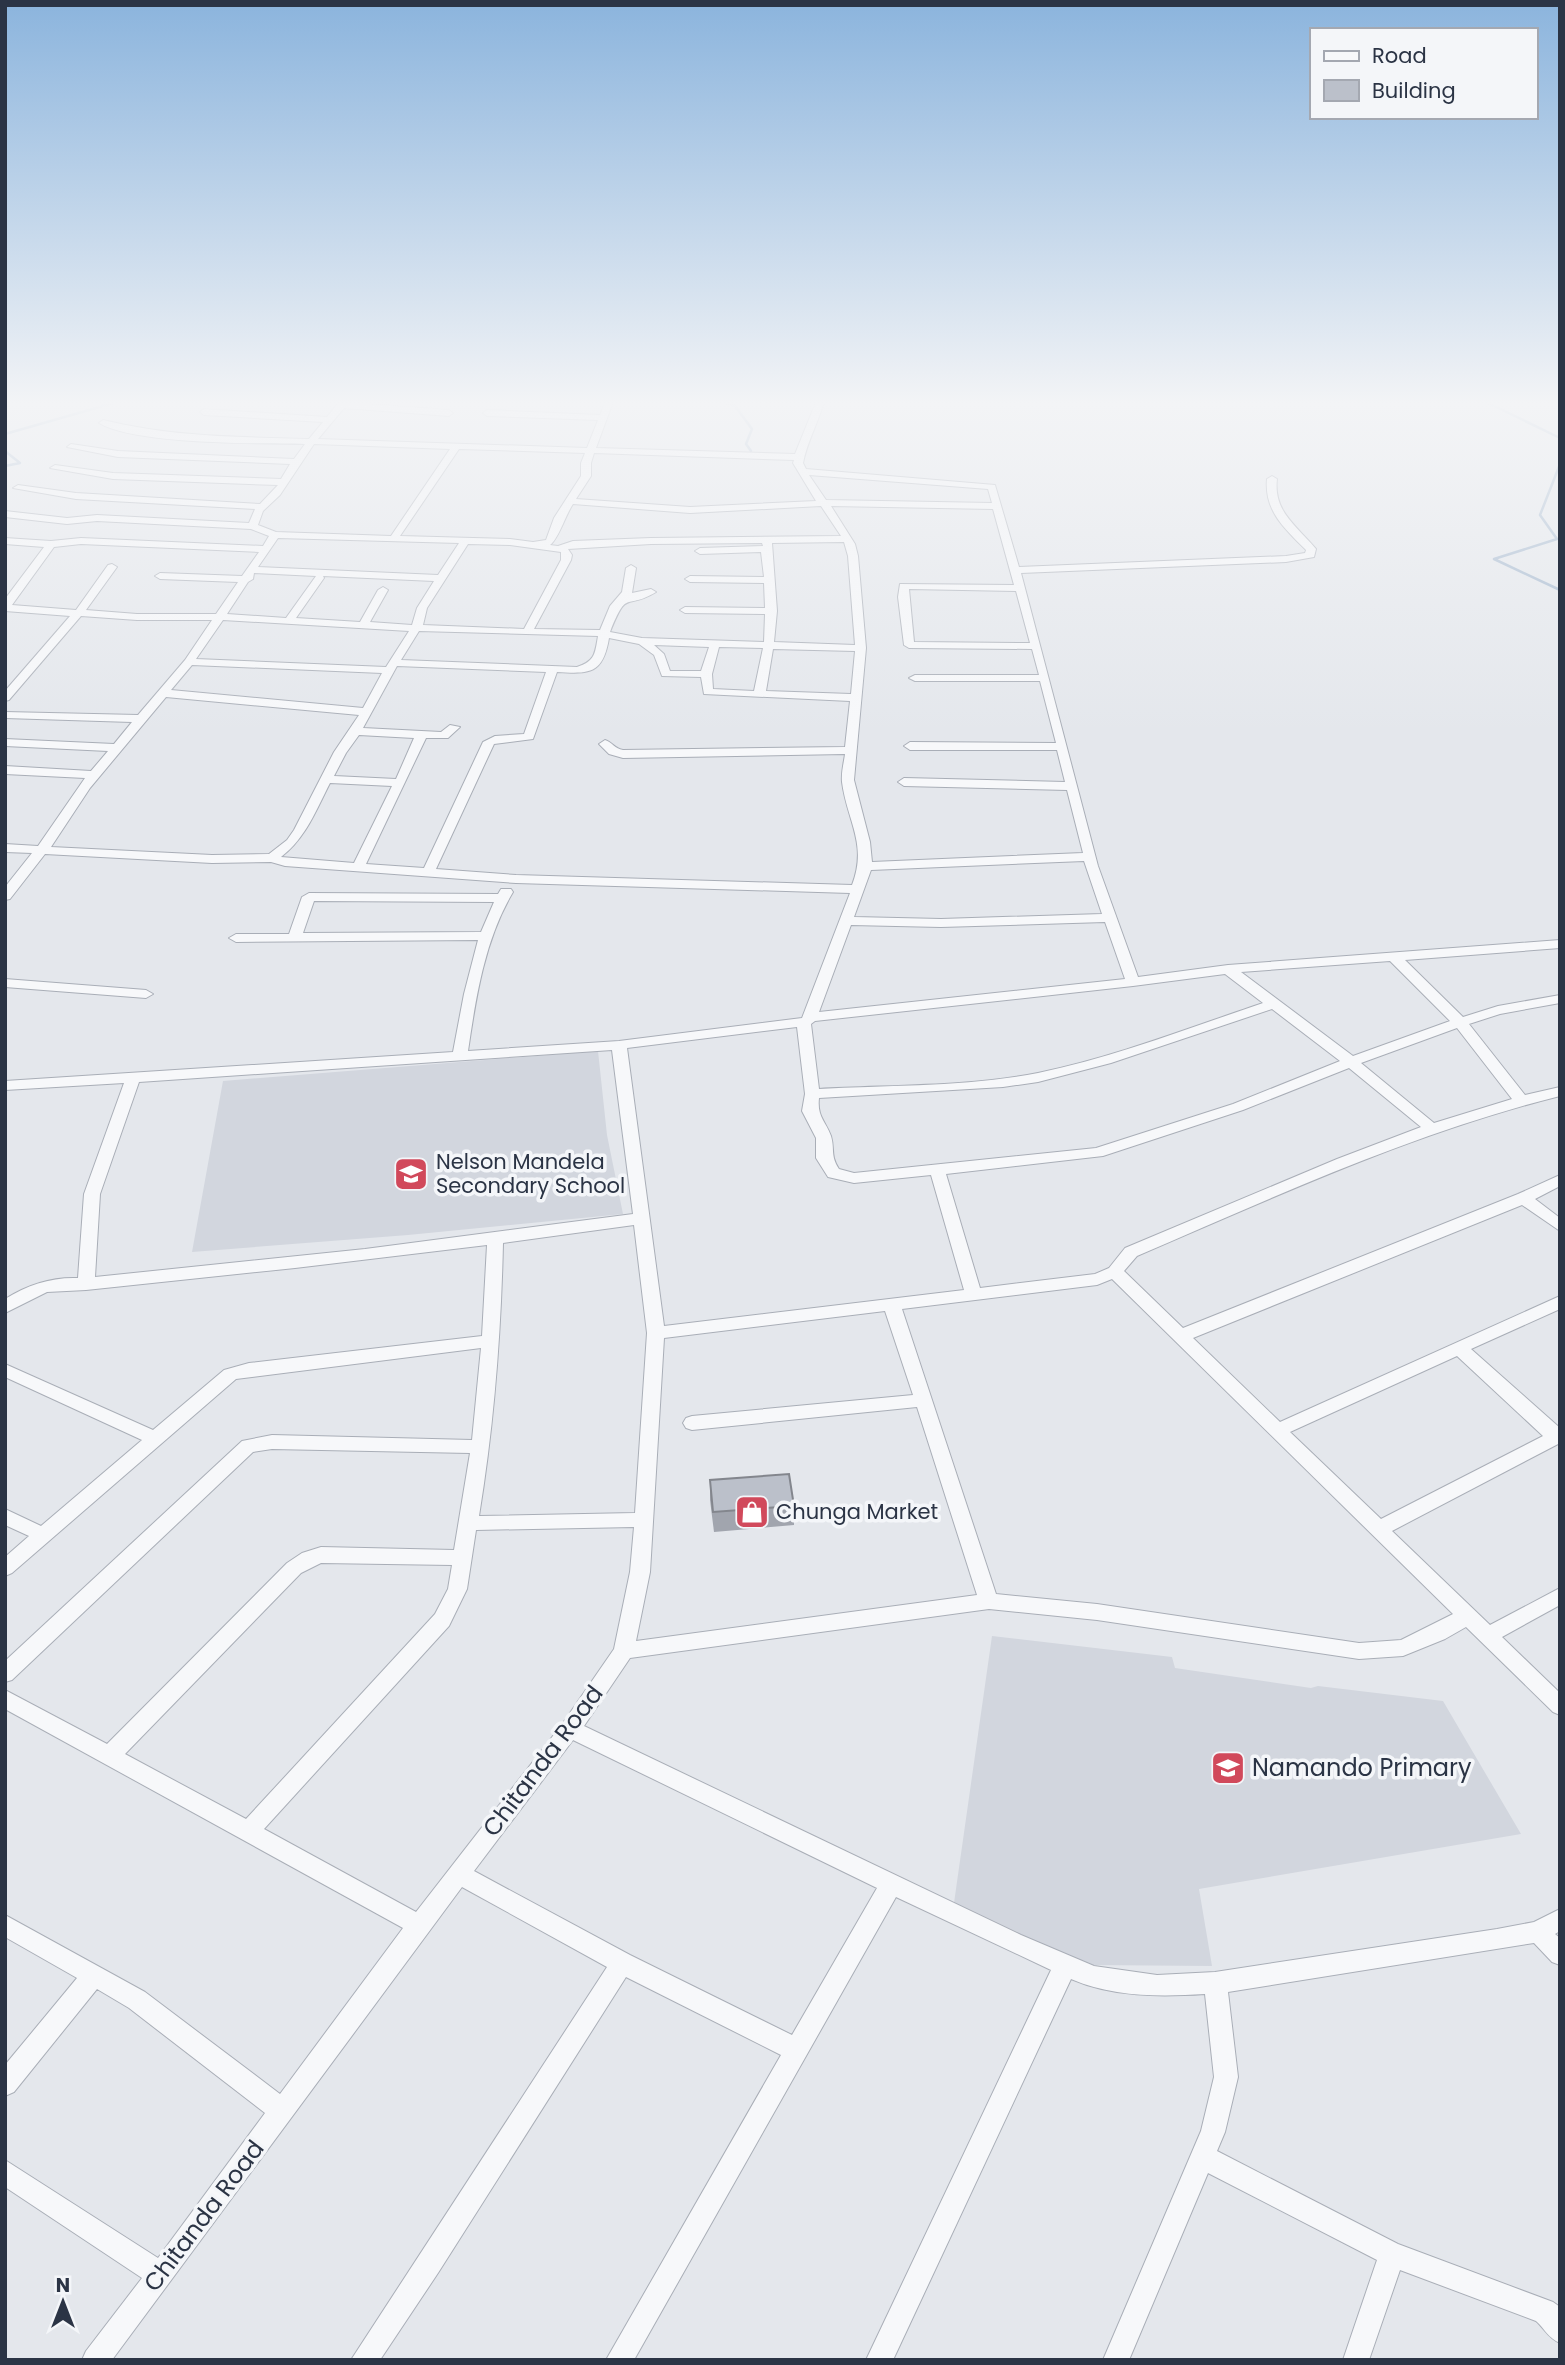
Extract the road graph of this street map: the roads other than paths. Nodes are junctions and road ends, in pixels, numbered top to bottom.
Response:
1 (259, 512) edge
2 (411, 512) edge
3 (563, 512) edge
4 (831, 512) edge
5 (1000, 512) edge
6 (1278, 512) edge
7 (5, 514) edge
8 (253, 526) junction
9 (275, 535) junction
10 (393, 539) junction
11 (846, 539) junction
12 (5, 541) edge
13 (465, 541) junction
14 (766, 543) junction
15 (51, 544) junction
16 (534, 545) junction
17 (266, 549) junction
18 (559, 549) junction
19 (701, 551) dead end
20 (112, 567) dead end
21 (631, 568) dead end
22 (1014, 570) junction
23 (250, 575) junction
24 (160, 576) dead end
25 (320, 578) dead end
26 (440, 578) junction
27 (690, 579) dead end
28 (771, 580) junction
29 (1019, 588) junction
30 (383, 590) dead end
31 (651, 592) dead end
32 (625, 598) junction
33 (5, 607) edge
34 (685, 610) dead end
35 (80, 611) junction
36 (772, 611) junction
37 (221, 617) junction
38 (289, 621) junction
39 (363, 625) junction
40 (417, 627) junction
41 (528, 631) junction
42 (604, 633) junction
43 (642, 641) junction
44 (715, 644) junction
45 (770, 646) junction
46 (1035, 646) junction
47 (862, 648) junction
48 (189, 662) junction
49 (391, 666) junction
50 (552, 670) junction
51 (706, 674) junction
52 (915, 677) dead end
53 (1045, 678) junction
54 (164, 693) junction
55 (759, 695) junction
56 (5, 698) edge
57 (857, 698) junction
58 (368, 712) junction
59 (5, 715) edge
60 (141, 719) junction
61 (454, 727) dead end
62 (356, 731) junction
63 (421, 736) junction
64 (5, 742) edge
65 (605, 744) dead end
66 (910, 746) dead end
67 (1061, 747) junction
68 (118, 748) junction
69 (852, 750) junction
70 (5, 770) edge
71 (94, 775) junction
72 (326, 779) junction
73 (904, 782) dead end
74 (400, 783) junction
75 (1071, 786) junction
76 (5, 848) edge
77 (40, 850) junction
78 (1089, 857) junction
79 (272, 858) junction
80 (866, 866) junction
81 (358, 868) junction
82 (428, 873) junction
83 (516, 879) junction
84 (856, 889) junction
85 (5, 896) edge
86 (502, 898) junction
87 (1109, 918) junction
88 (845, 921) junction
89 (488, 936) junction
90 (295, 937) junction
91 (236, 938) dead end
92 (1560, 944) edge
93 (1393, 956) junction
94 (1228, 969) junction
95 (1133, 982) junction
96 (5, 983) edge
97 (146, 994) dead end
98 (1560, 999) edge
99 (1273, 1004) junction
100 (807, 1019) junction
101 (1460, 1022) junction
102 (619, 1045) junction
103 (460, 1055) junction
104 (1351, 1062) junction
105 (133, 1077) junction
106 (5, 1086) edge
107 (1560, 1091) edge
108 (812, 1094) junction
109 (1520, 1099) junction
110 (1431, 1128) junction
111 (937, 1170) junction
112 (1560, 1180) edge
113 (1524, 1198) junction
114 (643, 1218) junction
115 (1560, 1226) edge
116 (495, 1240) junction
117 (1115, 1272) junction
118 (86, 1284) junction
119 (974, 1295) junction
120 (1560, 1302) edge
121 (892, 1305) junction
122 (5, 1307) edge
123 (656, 1333) junction
124 (1180, 1336) junction
125 (491, 1341) junction
126 (1459, 1348) junction
127 (5, 1370) edge
128 (923, 1401) junction
129 (692, 1423) dead end
130 (1278, 1430) junction
131 (1558, 1436) edge
132 (154, 1438) junction
133 (481, 1447) junction
134 (5, 1516) edge
135 (643, 1520) junction
136 (468, 1523) junction
137 (1379, 1529) junction
138 (43, 1535) junction
139 (462, 1558) junction
140 (5, 1568) edge
141 (1560, 1596) edge
142 (989, 1601) junction
143 (1469, 1615) junction
144 (1489, 1635) junction
145 (624, 1651) junction
146 (5, 1674) edge
147 (5, 1699) edge
148 (1560, 1706) edge
149 (570, 1729) junction
150 (110, 1755) junction
151 (249, 1831) junction
152 (458, 1874) junction
153 (891, 1884) junction
154 (1560, 1919) edge
155 (5, 1925) edge
156 (419, 1925) junction
157 (1538, 1932) junction
158 (1560, 1954) edge
159 (622, 1963) junction
160 (1065, 1966) junction
161 (94, 1975) junction
162 (1215, 1983) junction
163 (796, 2050) junction
164 (5, 2084) edge
165 (282, 2111) junction
166 (1202, 2157) junction
167 (5, 2172) edge
168 (1392, 2254) junction
169 (161, 2275) junction
170 (1560, 2330) edge
171 (95, 2360) edge
172 (363, 2360) edge
173 (619, 2360) edge
174 (879, 2360) edge
175 (1116, 2360) edge
176 (1356, 2360) edge

1 - 8 street
2 - 10 street
3 - 16 street
4 - 11 street
5 - 22 street
6 - 22 street
7 - 8 street
8 - 9 street
9 - 10 street
9 - 17 street
10 - 13 street
11 - 14 street
11 - 47 street
12 - 15 street
13 - 16 street
13 - 26 street
14 - 18 street
14 - 19 street
14 - 28 street
15 - 17 street
15 - 33 street
16 - 18 street
17 - 23 street
18 - 41 street
20 - 35 street
21 - 32 street
22 - 29 street
23 - 24 street
23 - 26 street
23 - 37 street
25 - 38 street
26 - 40 street
27 - 28 street
28 - 36 street
29 - 46 street
29 - 46 street
30 - 39 street
31 - 32 street
32 - 42 street
33 - 35 street
34 - 36 street
35 - 37 street
35 - 56 street
36 - 45 street
37 - 38 street
37 - 48 street
38 - 39 street
39 - 40 street
40 - 41 street
40 - 49 street
41 - 42 street
42 - 43 street
42 - 50 street
43 - 44 street
43 - 51 street
44 - 45 street
44 - 51 street
45 - 47 street
45 - 55 street
46 - 53 street
47 - 57 street
48 - 49 street
48 - 54 street
49 - 50 street
49 - 58 street
50 - 82 street
51 - 55 street
52 - 53 street
53 - 67 street
54 - 58 street
54 - 60 street
55 - 57 street
57 - 69 street
58 - 62 street
59 - 60 street
60 - 68 street
61 - 63 street
62 - 63 street
62 - 72 street
63 - 74 street
64 - 68 street
65 - 69 street
66 - 67 street
67 - 75 street
68 - 71 street
69 - 80 street
70 - 71 street
71 - 77 street
72 - 74 street
72 - 79 street
73 - 75 street
74 - 81 street
75 - 78 street
76 - 77 street
77 - 79 street
77 - 85 street
78 - 80 street
78 - 87 street
79 - 81 street
80 - 84 street
81 - 82 street
82 - 83 street
83 - 84 street
83 - 86 street
84 - 88 street
86 - 89 street
86 - 90 street
87 - 88 street
87 - 95 street
88 - 100 street
89 - 90 street
89 - 103 street
90 - 91 street
92 - 93 street
93 - 94 street
93 - 101 street
94 - 95 street
94 - 99 street
95 - 100 street
96 - 97 street
98 - 101 street
99 - 104 street
99 - 108 street
100 - 102 street
100 - 108 street
101 - 104 street
101 - 109 street
102 - 103 street
102 - 114 street, Chitanda Road
103 - 105 street
104 - 110 street
104 - 111 street
105 - 106 street
105 - 118 street
107 - 109 street
108 - 111 street
109 - 110 street
110 - 117 street
111 - 119 street
112 - 113 street
113 - 115 street
113 - 124 street
114 - 116 street
114 - 123 street, Chitanda Road
116 - 118 street
116 - 125 street
117 - 119 street
117 - 124 street
118 - 122 street
119 - 121 street
120 - 126 street
121 - 123 street
121 - 128 street
123 - 135 street, Chitanda Road
124 - 130 street
125 - 132 street
125 - 133 street
126 - 130 street
126 - 131 street
127 - 132 street
128 - 129 street
128 - 142 street
130 - 137 street
131 - 137 street
132 - 138 street
133 - 136 street
133 - 146 street
134 - 138 street
135 - 136 street
135 - 145 street, Chitanda Road
136 - 139 street
137 - 143 street
138 - 140 street
139 - 150 street
139 - 151 street
141 - 144 street
142 - 143 street
142 - 145 street
143 - 144 street
144 - 148 street
145 - 149 street, Chitanda Road
147 - 150 street
149 - 152 street, Chitanda Road
149 - 153 street
150 - 151 street
151 - 156 street
152 - 156 street, Chitanda Road
152 - 159 street
153 - 160 street
153 - 163 street
154 - 157 street
155 - 161 street
156 - 165 street, Chitanda Road
157 - 158 street
157 - 162 street
159 - 163 street
159 - 172 street
160 - 162 street
160 - 174 street
161 - 164 street
161 - 165 street
162 - 166 street
163 - 173 street
165 - 169 street, Chitanda Road
166 - 168 street
166 - 175 street
167 - 169 street
168 - 170 street
168 - 176 street
169 - 171 street, Chitanda Road

